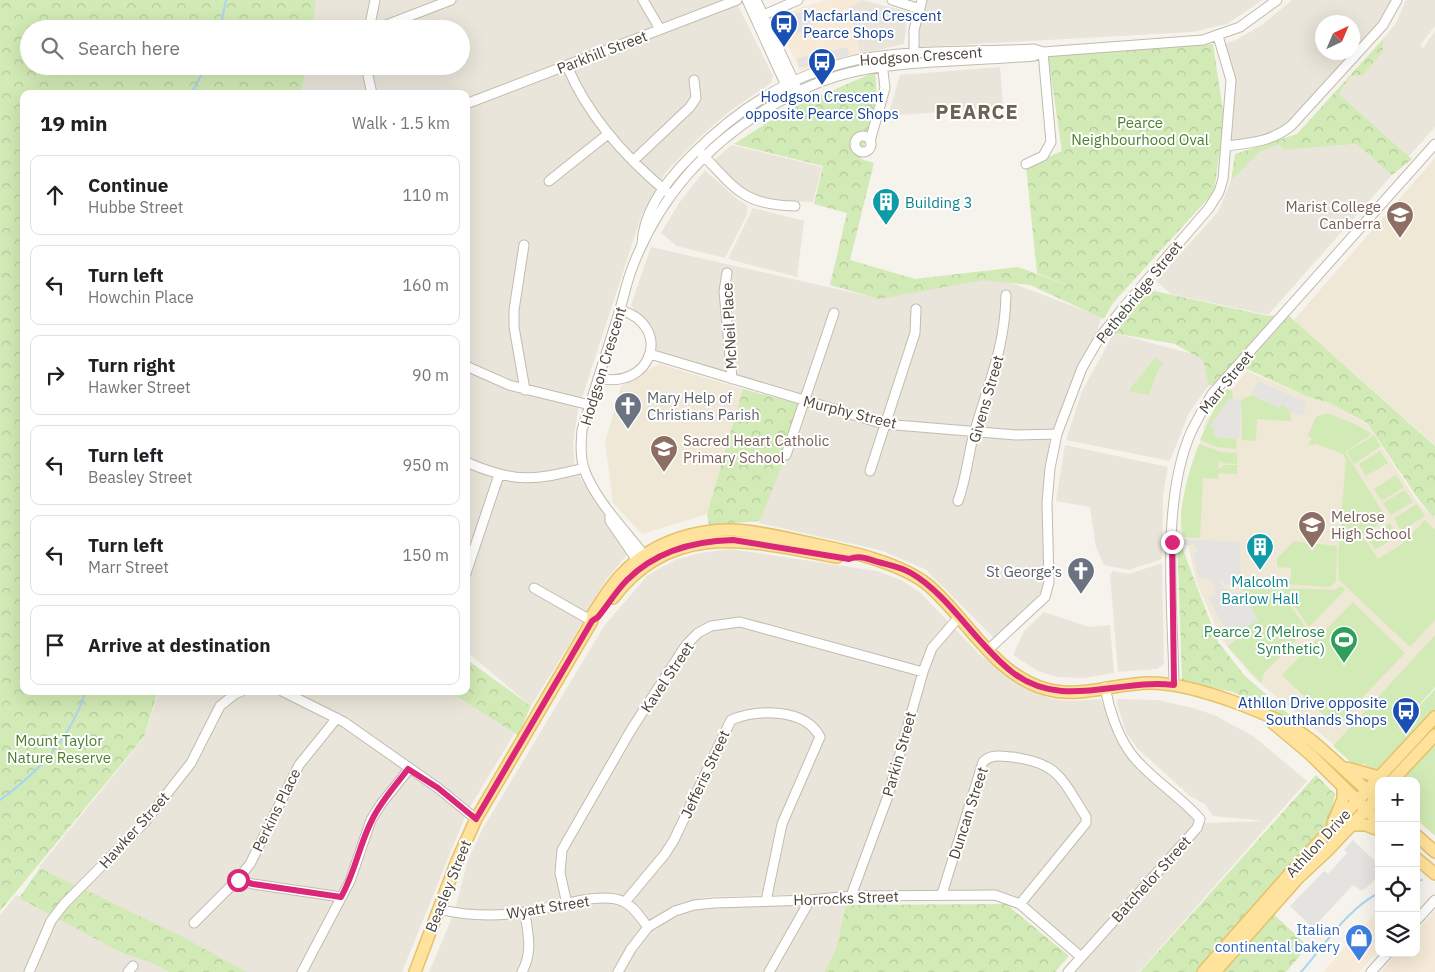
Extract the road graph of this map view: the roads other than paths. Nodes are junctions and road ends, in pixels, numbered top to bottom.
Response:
1 (375, 0) edge
2 (451, 0) edge
3 (643, 0) edge
4 (737, 0) edge
5 (747, 0) edge
6 (756, 0) edge
7 (798, 0) edge
8 (892, 0) edge
9 (1277, 0) edge
10 (1398, 0) edge
11 (921, 4) edge
12 (759, 17) junction
13 (371, 20) edge
14 (399, 20) edge
15 (660, 29) junction
16 (1218, 36) junction
17 (1043, 52) junction
18 (914, 54) junction
19 (881, 58) junction
20 (914, 65) junction
21 (567, 66) junction
22 (882, 68) junction
23 (368, 75) edge
24 (694, 80) dead end
25 (790, 83) junction
26 (371, 90) edge
27 (794, 93) junction
28 (470, 102) edge
29 (608, 134) junction
30 (870, 141) dead end
31 (1435, 144) edge
32 (1226, 146) junction
33 (698, 149) junction
34 (704, 156) junction
35 (633, 162) junction
36 (1026, 164) dead end
37 (549, 181) dead end
38 (663, 188) junction
39 (670, 195) junction
40 (795, 206) dead end
41 (524, 245) dead end
42 (642, 245) junction
43 (727, 273) dead end
44 (1006, 295) dead end
45 (916, 309) dead end
46 (620, 310) junction
47 (834, 313) dead end
48 (650, 354) junction
49 (470, 368) edge
50 (598, 378) junction
51 (732, 379) junction
52 (525, 390) junction
53 (803, 401) junction
54 (590, 405) junction
55 (884, 424) junction
56 (975, 430) junction
57 (1057, 434) junction
58 (786, 455) dead end
59 (470, 464) edge
60 (584, 468) junction
61 (870, 471) dead end
62 (499, 475) junction
63 (958, 501) dead end
64 (470, 560) edge
65 (643, 561) junction
66 (534, 588) dead end
67 (958, 618) junction
68 (592, 621) junction
69 (988, 650) junction
70 (922, 672) junction
71 (1174, 685) junction
72 (1106, 687) junction
73 (234, 695) edge
74 (290, 695) edge
75 (1264, 716) junction
76 (1435, 717) edge
77 (337, 718) junction
78 (1435, 735) edge
79 (1335, 762) junction
80 (408, 769) junction
81 (1400, 776) edge
82 (1379, 777) joint
83 (1375, 781) edge
84 (1344, 787) junction
85 (1367, 790) junction
86 (1375, 796) edge
87 (1357, 801) junction
88 (1375, 801) edge
89 (1366, 809) junction
90 (1375, 818) edge
91 (476, 819) junction
92 (1351, 825) junction
93 (1331, 829) junction
94 (1375, 829) edge
95 (1420, 839) edge
96 (1435, 852) edge
97 (1420, 861) edge
98 (1435, 874) edge
99 (238, 880) junction
100 (942, 894) junction
101 (851, 896) junction
102 (341, 897) junction
103 (810, 900) junction
104 (1435, 900) edge
105 (766, 901) junction
106 (625, 902) junction
107 (568, 904) junction
108 (1020, 904) junction
109 (438, 909) junction
110 (525, 913) junction
111 (1420, 917) edge
112 (194, 923) dead end
113 (648, 927) junction
114 (1081, 957) junction
115 (1384, 957) edge
116 (29, 972) edge
117 (302, 972) edge
118 (415, 972) edge
119 (522, 972) edge
120 (618, 972) edge
121 (769, 972) edge
122 (1068, 972) edge
123 (1203, 972) edge
124 (1215, 972) edge
125 (1371, 972) edge

1 - 13 street
2 - 14 street
3 - 15 street
4 - 15 street, Parkhill Street
5 - 12 street
6 - 12 street
7 - 12 street
8 - 11 street
9 - 16 street, Hodgson Crescent
10 - 32 street
11 - 18 street
12 - 25 street
15 - 21 street, Parkhill Street
16 - 17 street, Hodgson Crescent
16 - 32 street, Pethebridge Street
17 - 18 street, Hodgson Crescent
17 - 20 street, Hodgson Crescent
17 - 36 street
18 - 19 street, Hodgson Crescent
18 - 20 street
19 - 22 street
19 - 25 street, Hodgson Crescent
20 - 22 street, Hodgson Crescent
21 - 28 street, Parkhill Street
21 - 29 street
22 - 27 street, Hodgson Crescent
22 - 30 street
23 - 26 street
24 - 35 street
25 - 27 street
25 - 33 street, Hodgson Crescent
27 - 34 street, Hodgson Crescent
29 - 35 street
29 - 37 street
31 - 71 street, Marr Street
32 - 57 street, Pethebridge Street
33 - 34 street
33 - 38 street, Hodgson Crescent
34 - 39 street, Hodgson Crescent
34 - 40 street
35 - 38 street
38 - 39 street
38 - 42 street, Hodgson Crescent
39 - 42 street, Hodgson Crescent
41 - 52 street
42 - 46 street, Hodgson Crescent
43 - 51 street, McNeil Place
44 - 56 street, Givens Street
45 - 55 street
46 - 48 street
46 - 50 street, Hodgson Crescent
47 - 53 street
48 - 50 street
48 - 51 street, Murphy Street
49 - 52 street
50 - 54 street, Hodgson Crescent
51 - 53 street, Murphy Street
52 - 54 street
53 - 55 street, Murphy Street
53 - 58 street
54 - 60 street, Hodgson Crescent
55 - 56 street, Murphy Street
55 - 61 street
56 - 57 street, Murphy Street
56 - 63 street, Givens Street
57 - 69 street, Pethebridge Street
59 - 62 street
60 - 62 street
60 - 65 street, Hodgson Crescent
62 - 64 street
65 - 67 main road, Beasley Street
65 - 68 main road, Beasley Street
66 - 68 street
67 - 69 main road, Beasley Street
67 - 70 street, Parkin Street
68 - 91 main road, Beasley Street
69 - 72 main road, Beasley Street
70 - 101 street, Parkin Street
70 - 107 street, Kavel Street
71 - 72 main road, Beasley Street
71 - 75 main road, Beasley Street
72 - 114 street, Batchelor Street
73 - 116 street, Hawker Street
74 - 77 street
75 - 79 main road, Beasley Street
75 - 84 main road, Beasley Street
76 - 82 main road, Athllon Drive
77 - 80 street
77 - 99 street, Perkins Place
78 - 81 main road
79 - 82 main road
79 - 85 main road, Beasley Street
80 - 91 street
80 - 102 street
83 - 85 main road, Athllon Drive
84 - 87 main road, Beasley Street
84 - 93 main road
85 - 86 main road, Beasley Street
85 - 87 main road, Athllon Drive
87 - 89 main road, Beasley Street
87 - 93 main road, Athllon Drive
88 - 89 main road, Athllon Drive
89 - 90 main road, Beasley Street
89 - 92 main road, Athllon Drive
91 - 109 main road, Beasley Street
92 - 94 main road
92 - 124 main road, Athllon Drive
93 - 123 main road, Athllon Drive
95 - 96 main road
97 - 98 main road
99 - 102 street
99 - 112 street, Perkins Place
100 - 101 street, Horrocks Street
100 - 108 street, Horrocks Street
100 - 108 street, Duncan Street
101 - 103 street, Horrocks Street
102 - 117 street
103 - 105 street, Horrocks Street
103 - 121 street
104 - 111 street
105 - 106 street, Jefferis Street
105 - 113 street, Horrocks Street
106 - 107 street, Wyatt Street
106 - 113 street
107 - 110 street, Wyatt Street
108 - 114 street, Horrocks Street
109 - 110 street, Wyatt Street
109 - 118 main road, Beasley Street
110 - 119 street
113 - 120 street, Horrocks Street
114 - 122 street, Batchelor Street
115 - 125 street

